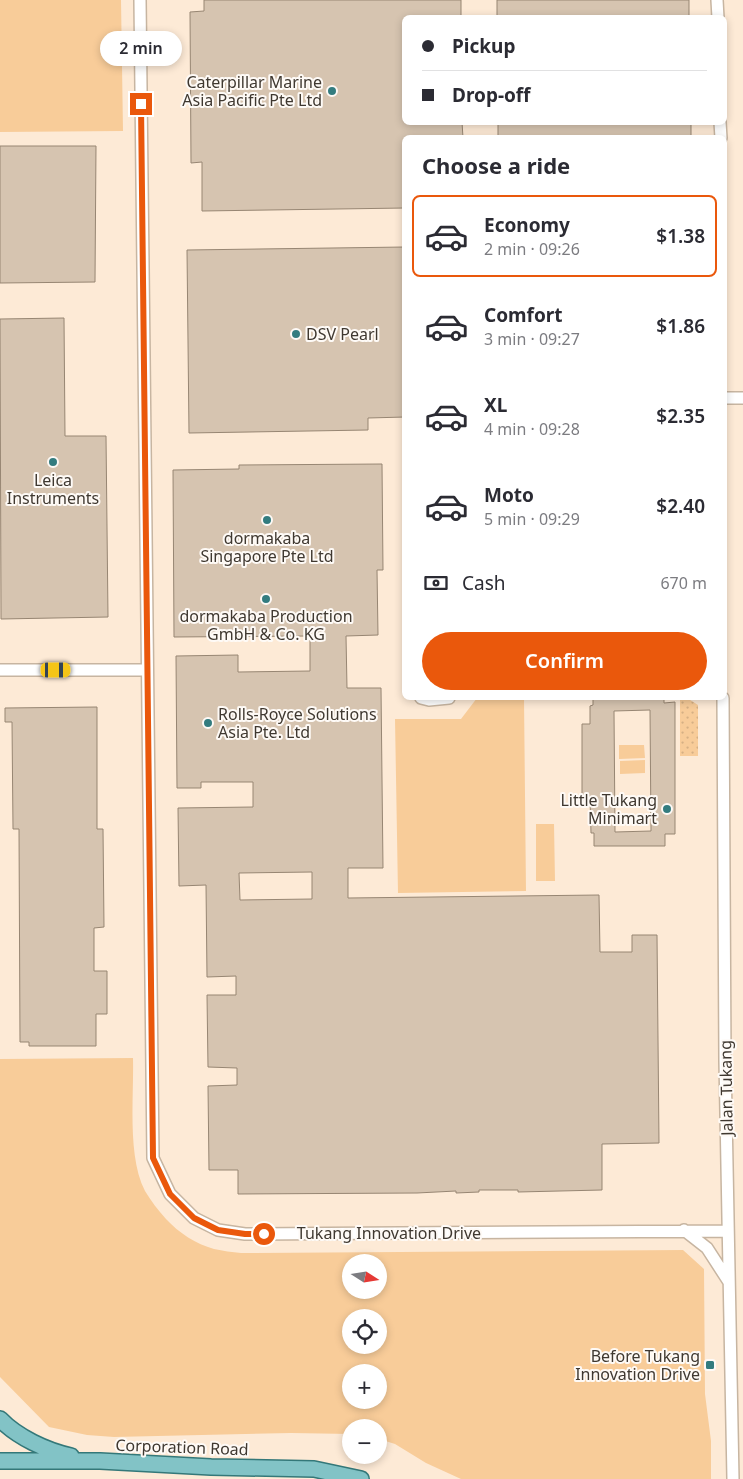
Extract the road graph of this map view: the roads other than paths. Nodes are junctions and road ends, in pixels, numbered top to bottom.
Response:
1 (140, 0) edge
2 (717, 0) edge
3 (718, 15) edge
4 (727, 398) edge
5 (743, 398) edge
6 (0, 670) edge
7 (147, 670) junction
8 (723, 700) edge
9 (684, 1230) junction
10 (728, 1231) junction
11 (729, 1282) junction
12 (738, 1398) edge
13 (0, 1419) edge
14 (0, 1461) edge
15 (100, 1461) junction
16 (361, 1479) edge
17 (733, 1479) edge

1 - 7 street, Tukang Innovation Drive
2 - 3 street
4 - 5 street
6 - 7 street
7 - 9 street, Tukang Innovation Drive
8 - 10 street, Jalan Tukang
9 - 10 street, Tukang Innovation Drive
9 - 11 street
10 - 11 street, Jalan Tukang
11 - 12 street, Jalan Tukang
12 - 17 street, Jalan Tukang
13 - 15 main road
14 - 15 main road, Corporation Road
15 - 16 main road, Corporation Road

